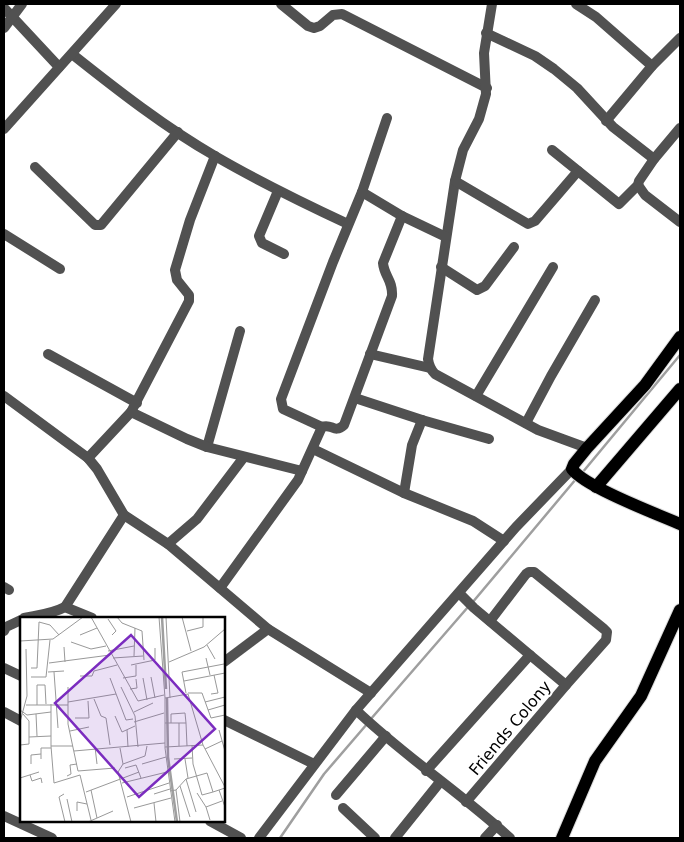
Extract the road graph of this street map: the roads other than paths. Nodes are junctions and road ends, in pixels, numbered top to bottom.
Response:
1 (22, 4) edge
2 (116, 4) edge
3 (281, 4) edge
4 (492, 4) edge
5 (576, 4) edge
6 (4, 8) edge
7 (12, 16) junction
8 (4, 28) edge
9 (486, 33) junction
10 (680, 38) edge
11 (72, 54) junction
12 (652, 66) junction
13 (59, 67) junction
14 (487, 88) junction
15 (387, 118) dead end
16 (606, 121) junction
17 (680, 128) edge
18 (4, 129) edge
19 (178, 132) junction
20 (552, 150) dead end
21 (215, 156) junction
22 (654, 159) junction
23 (35, 167) dead end
24 (578, 171) junction
25 (455, 181) junction
26 (638, 185) junction
27 (278, 191) junction
28 (362, 192) junction
29 (402, 216) junction
30 (680, 222) edge
31 (348, 224) junction
32 (4, 234) edge
33 (446, 237) junction
34 (514, 246) dead end
35 (284, 254) dead end
36 (441, 267) junction
37 (553, 267) dead end
38 (60, 269) dead end
39 (596, 300) dead end
40 (240, 331) dead end
41 (680, 337) edge
42 (48, 354) dead end
43 (370, 354) junction
44 (430, 368) junction
45 (680, 389) edge
46 (4, 396) edge
47 (476, 396) junction
48 (355, 398) junction
49 (134, 408) junction
50 (422, 420) junction
51 (526, 423) junction
52 (322, 427) junction
53 (489, 438) dead end
54 (207, 446) junction
55 (587, 448) junction
56 (312, 449) junction
57 (244, 456) junction
58 (88, 458) junction
59 (302, 471) junction
60 (574, 471) junction
61 (593, 485) junction
62 (404, 493) junction
63 (124, 515) junction
64 (680, 524) edge
65 (504, 541) junction
66 (168, 544) junction
67 (220, 588) junction
68 (467, 600) junction
69 (65, 607) junction
70 (680, 610) edge
71 (36, 617) edge
72 (90, 617) edge
73 (20, 620) edge
74 (490, 621) junction
75 (268, 629) junction
76 (4, 631) edge
77 (530, 655) junction
78 (225, 661) edge
79 (4, 668) edge
80 (20, 676) edge
81 (566, 685) junction
82 (371, 692) junction
83 (356, 710) junction
84 (4, 712) edge
85 (20, 720) edge
86 (225, 720) edge
87 (386, 736) junction
88 (314, 764) junction
89 (426, 771) junction
90 (440, 782) junction
91 (336, 795) dead end
92 (466, 802) junction
93 (343, 808) dead end
94 (4, 816) edge
95 (212, 822) edge
96 (496, 826) junction
97 (52, 838) edge
98 (241, 838) edge
99 (259, 838) edge
100 (375, 838) edge
101 (395, 838) edge
102 (486, 838) edge
103 (510, 838) edge
104 (562, 838) edge

1 - 7 street
2 - 11 street
3 - 14 street
4 - 9 street
5 - 12 street
6 - 7 street
7 - 8 street
7 - 13 street
9 - 14 street
9 - 16 street
10 - 12 street
11 - 13 street
11 - 19 street
12 - 16 street
13 - 18 street
14 - 25 street
15 - 28 street
16 - 22 street
17 - 22 street
19 - 21 street
19 - 23 street
20 - 24 street
21 - 27 street
21 - 49 street
22 - 26 street
24 - 25 street
24 - 26 street
25 - 33 street
26 - 30 street
27 - 31 street
27 - 35 street
28 - 29 street
28 - 31 street
29 - 33 street
29 - 43 street
31 - 52 street
32 - 38 street
33 - 36 street
34 - 36 street
36 - 44 street
37 - 47 street
39 - 51 street
40 - 54 street
41 - 55 main road
42 - 49 street
43 - 44 street
43 - 48 street
44 - 47 street
45 - 61 main road
46 - 58 street
47 - 51 street
48 - 50 street
48 - 52 street
49 - 54 street
49 - 58 street
50 - 53 street
50 - 62 street
51 - 55 street
52 - 56 street
54 - 57 street
55 - 60 main road
56 - 59 street
56 - 62 street
57 - 59 street
57 - 66 street
58 - 63 street
59 - 67 street
60 - 61 main road
60 - 65 street
61 - 64 main road
62 - 65 street
63 - 66 street
63 - 69 street
65 - 68 street
66 - 67 street
67 - 75 street
68 - 74 street, Friends Colony
68 - 82 street
69 - 71 street
69 - 72 street
70 - 104 main road
73 - 76 street
74 - 77 street, Friends Colony
74 - 81 street
75 - 78 street
75 - 82 street
77 - 81 street, Friends Colony
77 - 89 street, Friends Colony
79 - 80 street
81 - 92 street, Friends Colony
82 - 83 street
83 - 87 street
83 - 88 street
84 - 85 street
86 - 88 street
87 - 89 street
87 - 91 street
88 - 99 street
89 - 90 street
90 - 92 street
90 - 101 street
92 - 96 street
93 - 100 street
94 - 97 street
95 - 98 street
96 - 102 street
96 - 103 street

